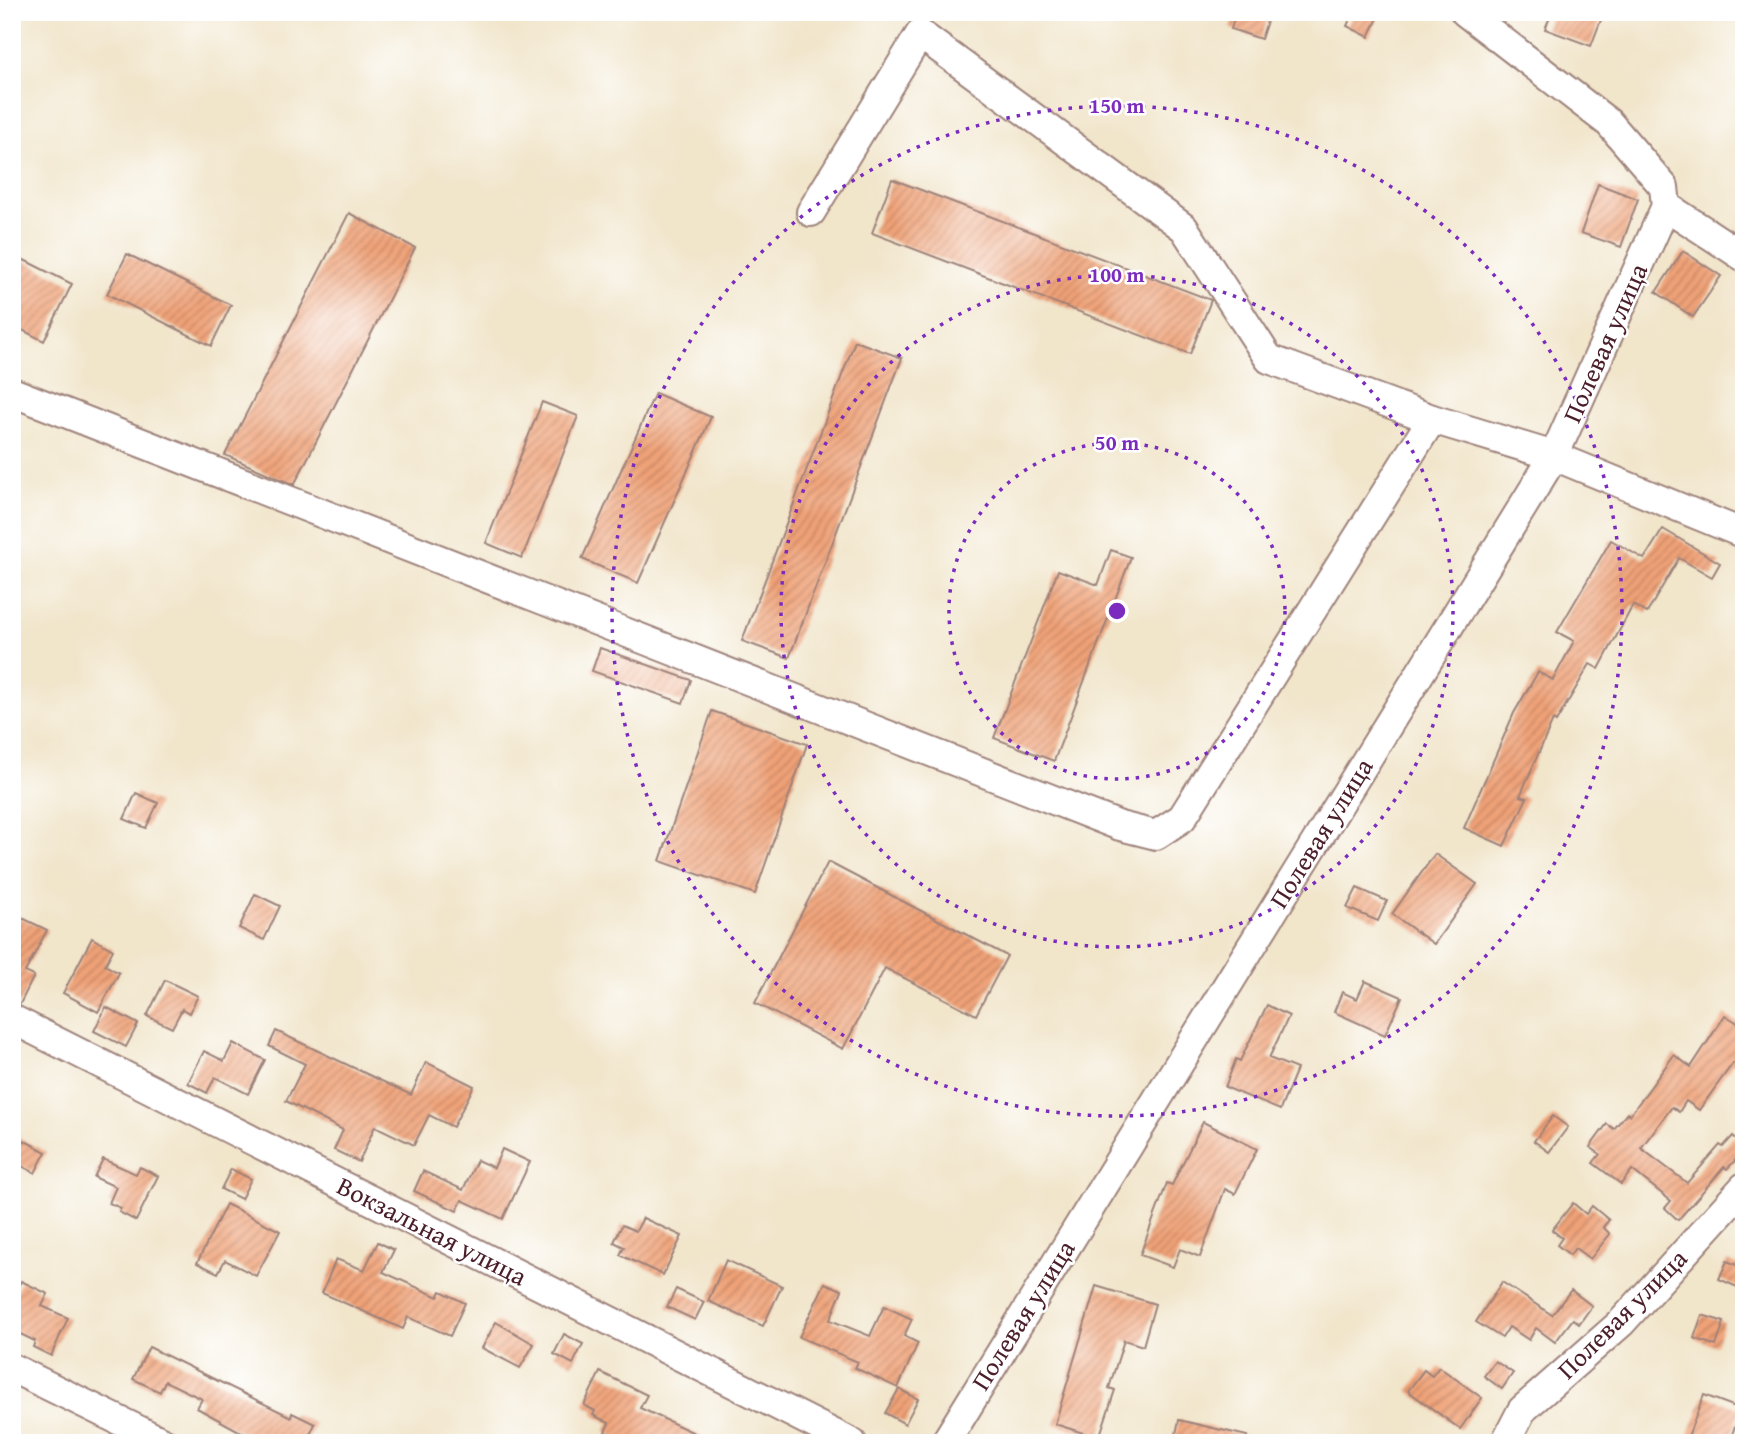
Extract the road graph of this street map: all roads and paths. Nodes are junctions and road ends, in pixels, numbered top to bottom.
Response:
1 (1465, 12) edge
2 (1666, 206) junction
3 (811, 212) dead end
4 (1744, 257) edge
5 (12, 392) edge
6 (1432, 419) junction
7 (1554, 456) junction
8 (1744, 534) edge
9 (12, 1019) edge
10 (1744, 1187) edge
11 (12, 1368) edge
12 (1509, 1442) edge
13 (165, 1443) edge
14 (852, 1443) edge
15 (944, 1443) edge

1 - 2 street
2 - 4 street
2 - 7 street, Полевая улица
3 - 6 street
5 - 6 street
6 - 7 street
7 - 8 street
7 - 15 street, Полевая улица
9 - 14 street, Вокзальная улица
10 - 12 street, Полевая улица
11 - 13 street

